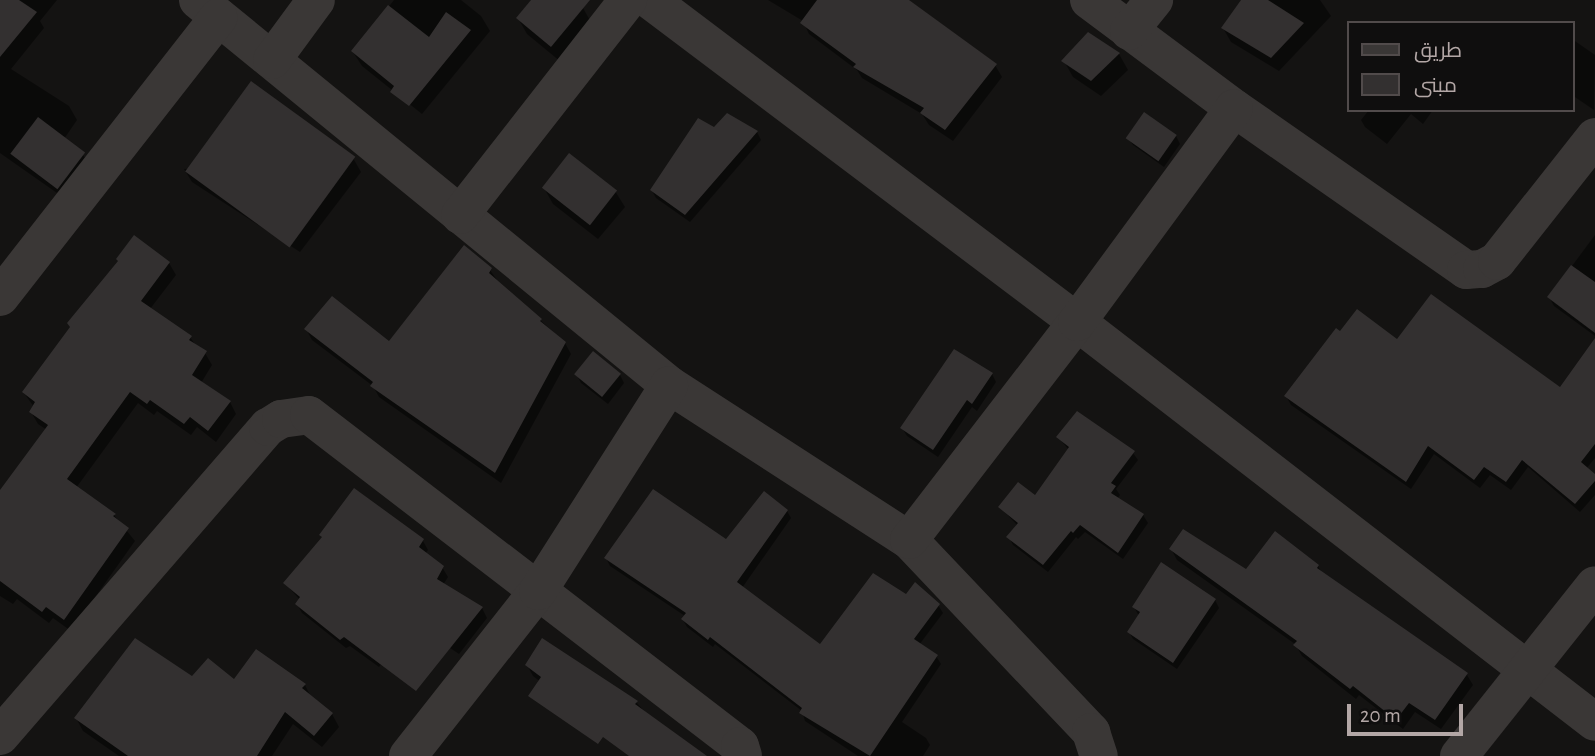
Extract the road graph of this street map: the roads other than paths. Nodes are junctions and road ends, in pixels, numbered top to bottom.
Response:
1 (316, 0) edge
2 (628, 0) edge
3 (650, 0) edge
4 (1089, 0) edge
5 (1154, 0) edge
6 (209, 8) edge
7 (1129, 31) junction
8 (272, 60) junction
9 (1234, 108) junction
10 (1595, 136) edge
11 (460, 215) junction
12 (0, 297) edge
13 (1077, 322) junction
14 (669, 386) junction
15 (909, 540) junction
16 (1595, 585) edge
17 (538, 591) junction
18 (1527, 671) junction
19 (1595, 722) edge
20 (0, 736) edge
21 (408, 756) edge
22 (743, 756) edge
23 (1099, 756) edge
24 (1460, 756) edge

1 - 8 street
2 - 11 street
3 - 13 street
4 - 7 street
5 - 7 street
6 - 8 street
6 - 12 street
7 - 9 street
8 - 11 street
9 - 10 street
9 - 13 street
11 - 14 street
13 - 15 street
13 - 18 street
14 - 15 street
14 - 17 street
15 - 23 street
16 - 18 street
17 - 20 street
17 - 21 street
17 - 22 street
18 - 19 street
18 - 24 street

